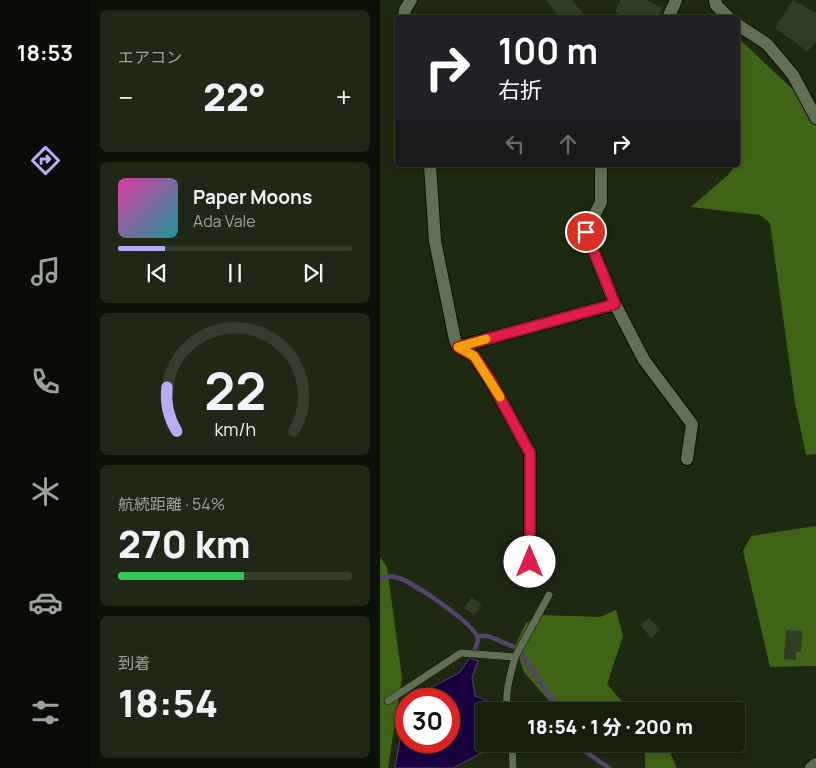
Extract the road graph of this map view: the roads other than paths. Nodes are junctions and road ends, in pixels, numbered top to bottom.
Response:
1 (411, 0) edge
2 (676, 0) edge
3 (715, 0) edge
4 (404, 15) edge
5 (669, 15) edge
6 (726, 15) edge
7 (740, 26) edge
8 (816, 118) edge
9 (430, 167) edge
10 (601, 167) edge
11 (615, 304) junction
12 (458, 347) junction
13 (688, 459) dead end
14 (530, 562) dead end
15 (549, 595) dead end
16 (515, 657) junction
17 (388, 701) dead end
18 (506, 702) edge
19 (513, 752) edge
20 (816, 764) edge
21 (514, 767) dead end
22 (811, 768) edge

1 - 4 street
2 - 5 street
3 - 6 street
7 - 8 street
9 - 12 street
10 - 11 street
11 - 12 street
11 - 13 street
12 - 14 street
15 - 16 lane
16 - 17 lane
16 - 18 lane
19 - 21 lane
20 - 22 street

